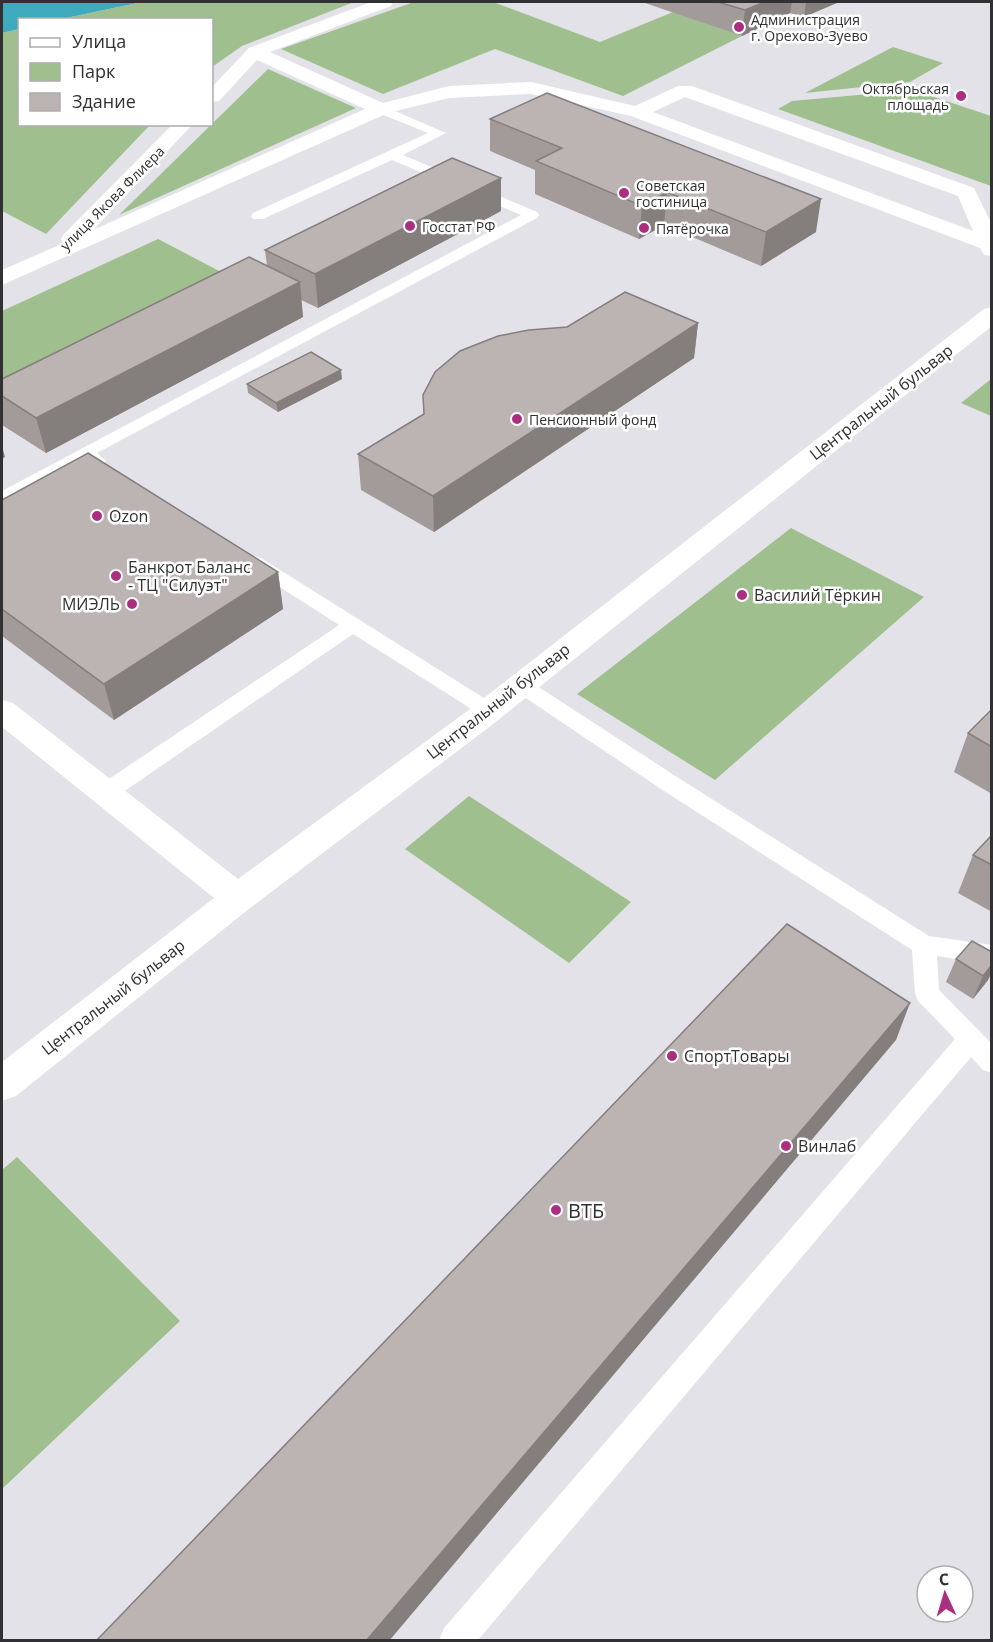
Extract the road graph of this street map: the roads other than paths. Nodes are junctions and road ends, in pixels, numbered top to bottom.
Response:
1 (385, 2) edge
2 (255, 52) junction
3 (213, 96) edge
4 (381, 109) junction
5 (637, 112) junction
6 (182, 126) edge
7 (392, 154) junction
8 (258, 216) dead end
9 (990, 247) edge
10 (58, 253) junction
11 (2, 278) edge
12 (992, 314) edge
13 (85, 453) junction
14 (115, 472) edge
15 (2, 498) edge
16 (234, 549) edge
17 (352, 625) junction
18 (521, 685) junction
19 (488, 710) junction
20 (2, 711) edge
21 (105, 793) junction
22 (238, 898) junction
23 (924, 945) junction
24 (992, 955) edge
25 (981, 1038) edge
26 (992, 1062) edge
27 (2, 1084) edge
28 (456, 1641) edge

1 - 2 street
2 - 3 street
2 - 4 street
4 - 5 street
4 - 7 lane
4 - 10 street
5 - 9 street
5 - 9 street
6 - 10 street, улица Якова Флиера
7 - 8 lane
7 - 13 lane
10 - 11 street, улица Якова Флиера
12 - 18 street, Центральный бульвар
13 - 14 lane
13 - 15 lane
16 - 17 lane
17 - 19 lane
17 - 21 lane
18 - 19 street, Центральный бульвар
18 - 23 lane
19 - 22 street, Центральный бульвар
20 - 21 street
21 - 22 street
22 - 27 street, Центральный бульвар
23 - 24 lane
23 - 25 lane
25 - 26 lane
25 - 28 lane

